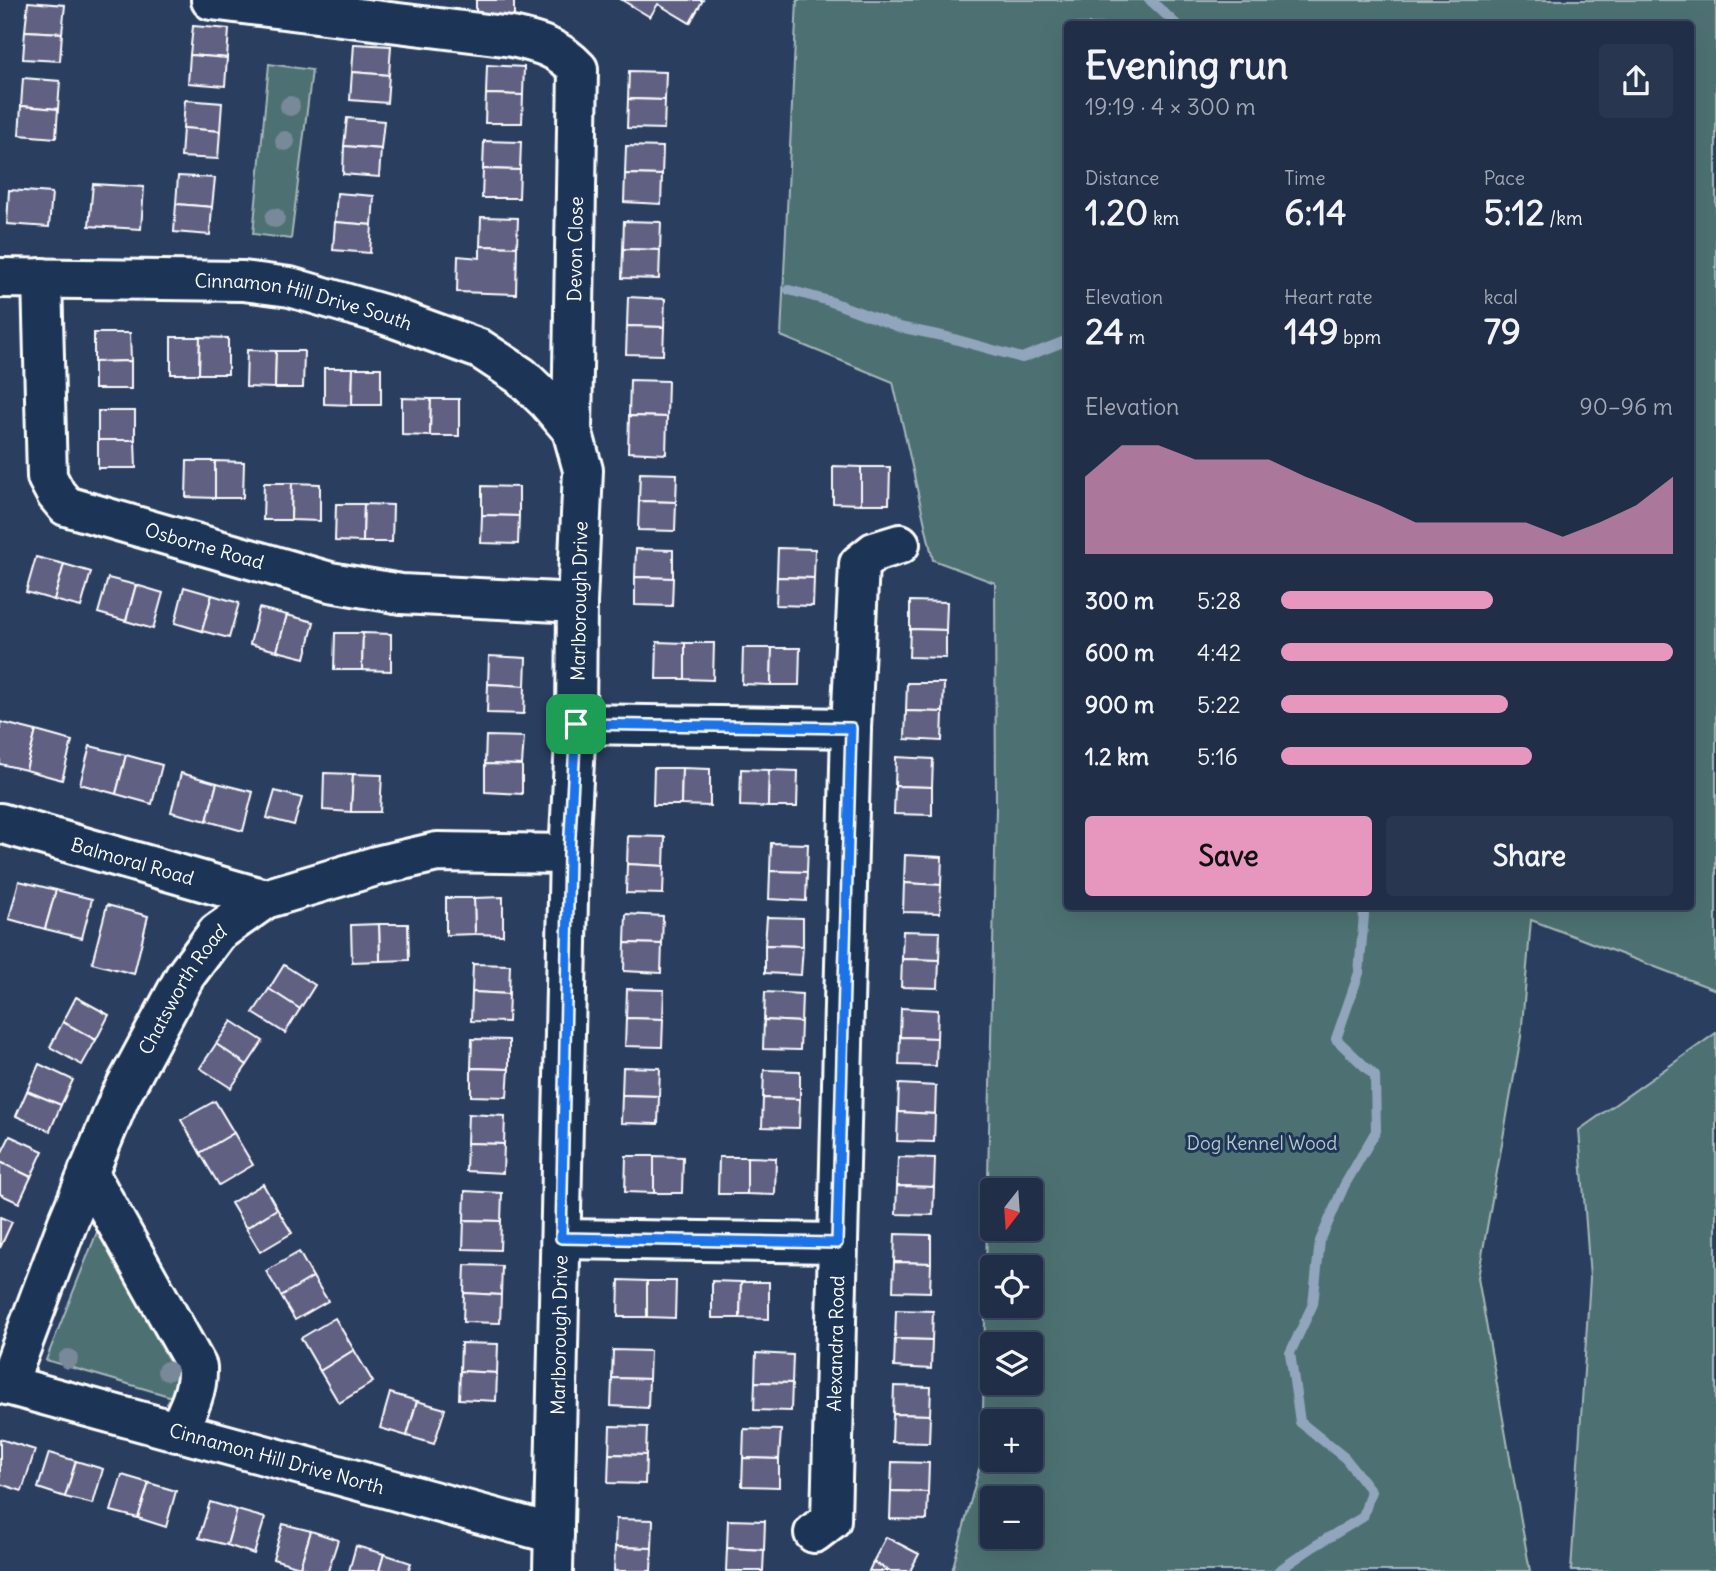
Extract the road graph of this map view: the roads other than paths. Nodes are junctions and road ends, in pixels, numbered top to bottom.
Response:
1 (211, 1) edge
2 (0, 278) edge
3 (42, 278) junction
4 (572, 430) junction
5 (900, 544) dead end
6 (577, 603) junction
7 (576, 724) junction
8 (851, 728) junction
9 (0, 823) edge
10 (569, 854) junction
11 (265, 899) junction
12 (88, 1172) junction
13 (561, 1238) junction
14 (837, 1243) junction
15 (4, 1384) edge
16 (177, 1432) junction
17 (814, 1533) dead end
18 (554, 1534) junction
19 (553, 1571) edge

1 - 4 street, Devon Close
2 - 3 street, Cinnamon Hill Drive South
3 - 4 street, Cinnamon Hill Drive South
3 - 6 street, Osborne Road
4 - 6 street, Marlborough Drive
5 - 8 street, Alexandra Road
6 - 7 street, Marlborough Drive
7 - 8 street
7 - 10 street, Marlborough Drive
8 - 14 street, Alexandra Road
9 - 11 street, Balmoral Road
10 - 11 street, Chatsworth Road
10 - 13 street, Marlborough Drive
11 - 12 street, Chatsworth Road
12 - 15 street, Chatsworth Road
12 - 16 street
13 - 14 street
13 - 18 street, Marlborough Drive
14 - 17 street, Alexandra Road
15 - 16 street, Cinnamon Hill Drive North
16 - 18 street, Cinnamon Hill Drive North
18 - 19 street, Marlborough Drive

